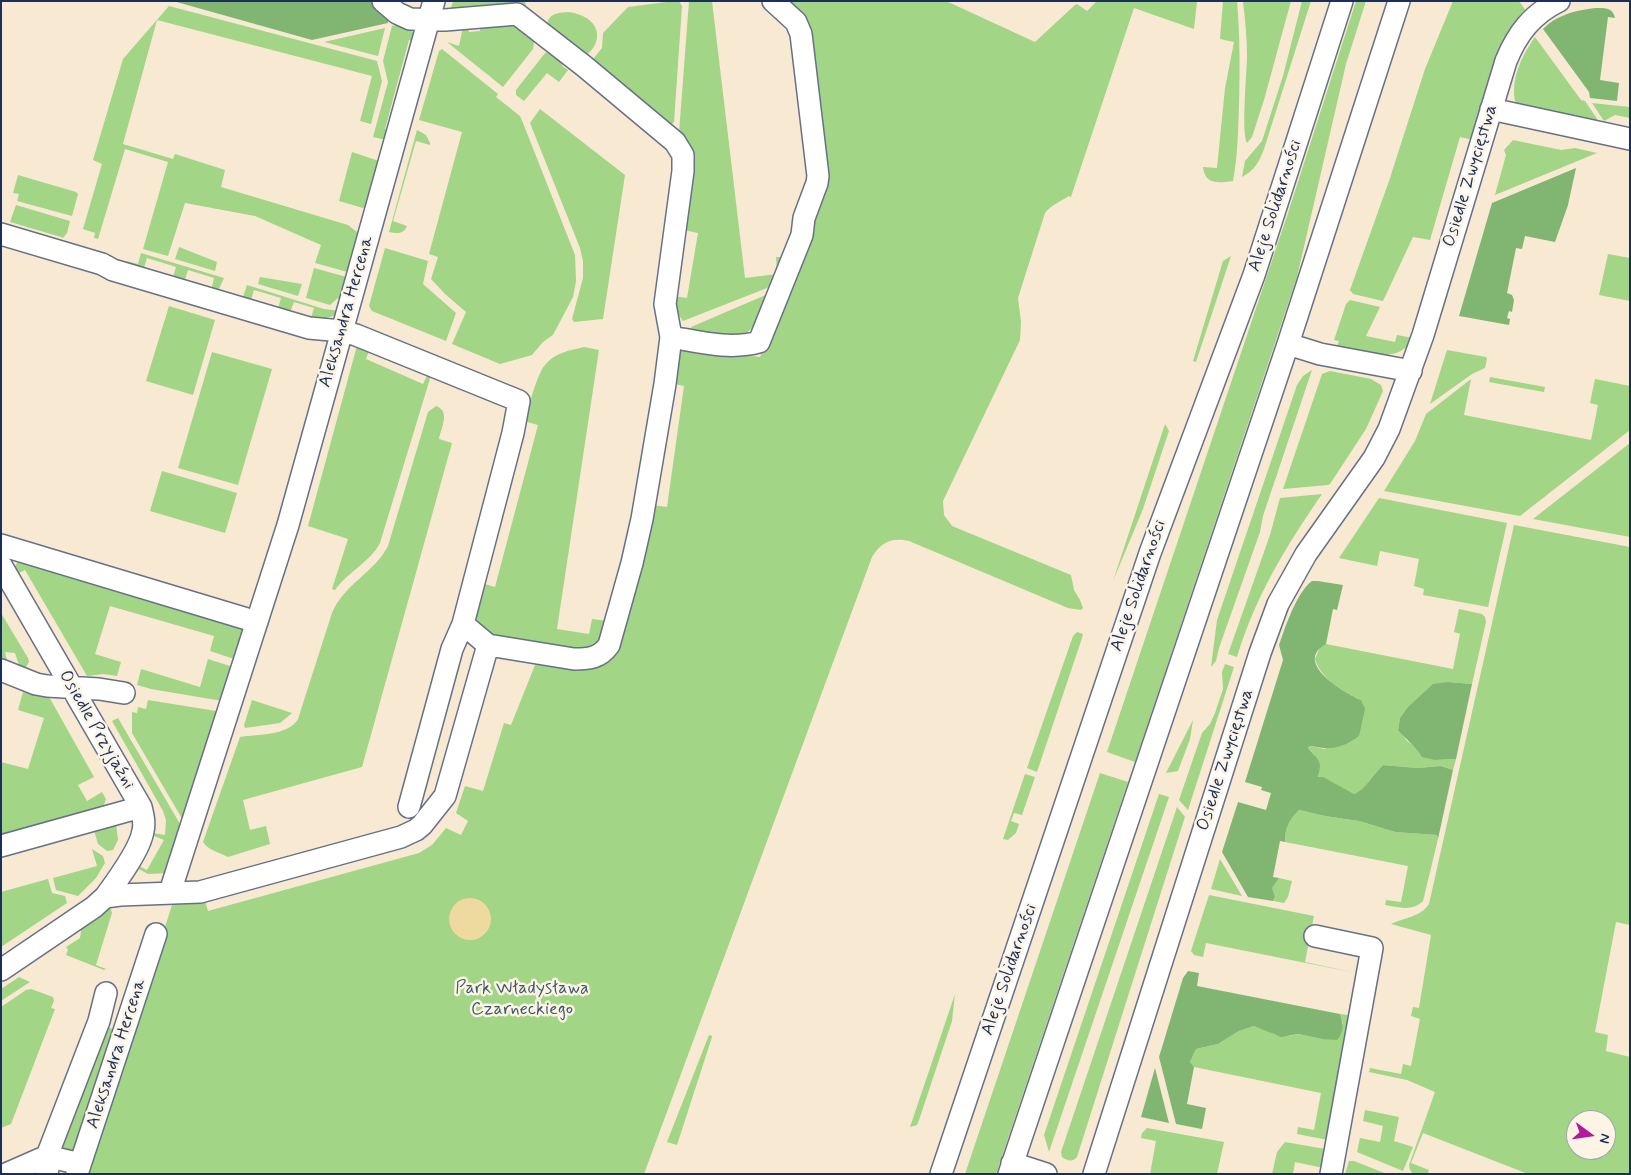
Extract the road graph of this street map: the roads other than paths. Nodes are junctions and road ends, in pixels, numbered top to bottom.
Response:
1 (383, 1) edge
2 (773, 1) edge
3 (1342, 1) edge
4 (1399, 1) edge
5 (1559, 1) edge
6 (431, 10) edge
7 (1491, 109) junction
8 (1630, 139) edge
9 (1, 234) edge
10 (342, 331) junction
11 (671, 337) junction
12 (1288, 344) junction
13 (1411, 371) junction
14 (1, 545) edge
15 (1, 565) edge
16 (257, 622) junction
17 (462, 624) junction
18 (488, 645) junction
19 (1, 670) edge
20 (73, 688) junction
21 (124, 693) dead end
22 (141, 807) junction
23 (409, 807) dead end
24 (1, 846) edge
25 (170, 892) junction
26 (105, 897) junction
27 (156, 934) dead end
28 (1315, 936) dead end
29 (1, 970) edge
30 (106, 993) dead end
31 (46, 1165) edge
32 (1010, 1168) edge
33 (79, 1169) edge
34 (6, 1174) edge
35 (941, 1174) edge
36 (1046, 1174) edge
37 (1094, 1174) edge
38 (1331, 1174) edge

1 - 6 street
2 - 11 street
3 - 35 street, Aleje Solidarności
4 - 12 street
5 - 7 street, Osiedle Zwycięstwa
6 - 10 street, Aleksandra Hercena
6 - 11 street
7 - 8 street
7 - 13 street, Osiedle Zwycięstwa
9 - 10 street
10 - 16 street, Aleksandra Hercena
10 - 17 street
11 - 18 street
12 - 13 street
12 - 32 street
13 - 37 street, Osiedle Zwycięstwa
14 - 16 street
15 - 20 street, Osiedle Przyjaźni
16 - 25 street, Aleksandra Hercena
17 - 18 street
17 - 23 street
18 - 25 street
19 - 20 street
20 - 21 street
20 - 22 street, Osiedle Przyjaźni
22 - 24 street
22 - 26 street, Osiedle Przyjaźni
25 - 26 street
26 - 29 street, Osiedle Przyjaźni
27 - 33 street, Aleksandra Hercena
28 - 38 street
30 - 31 street
31 - 33 street
31 - 34 street
32 - 36 street

